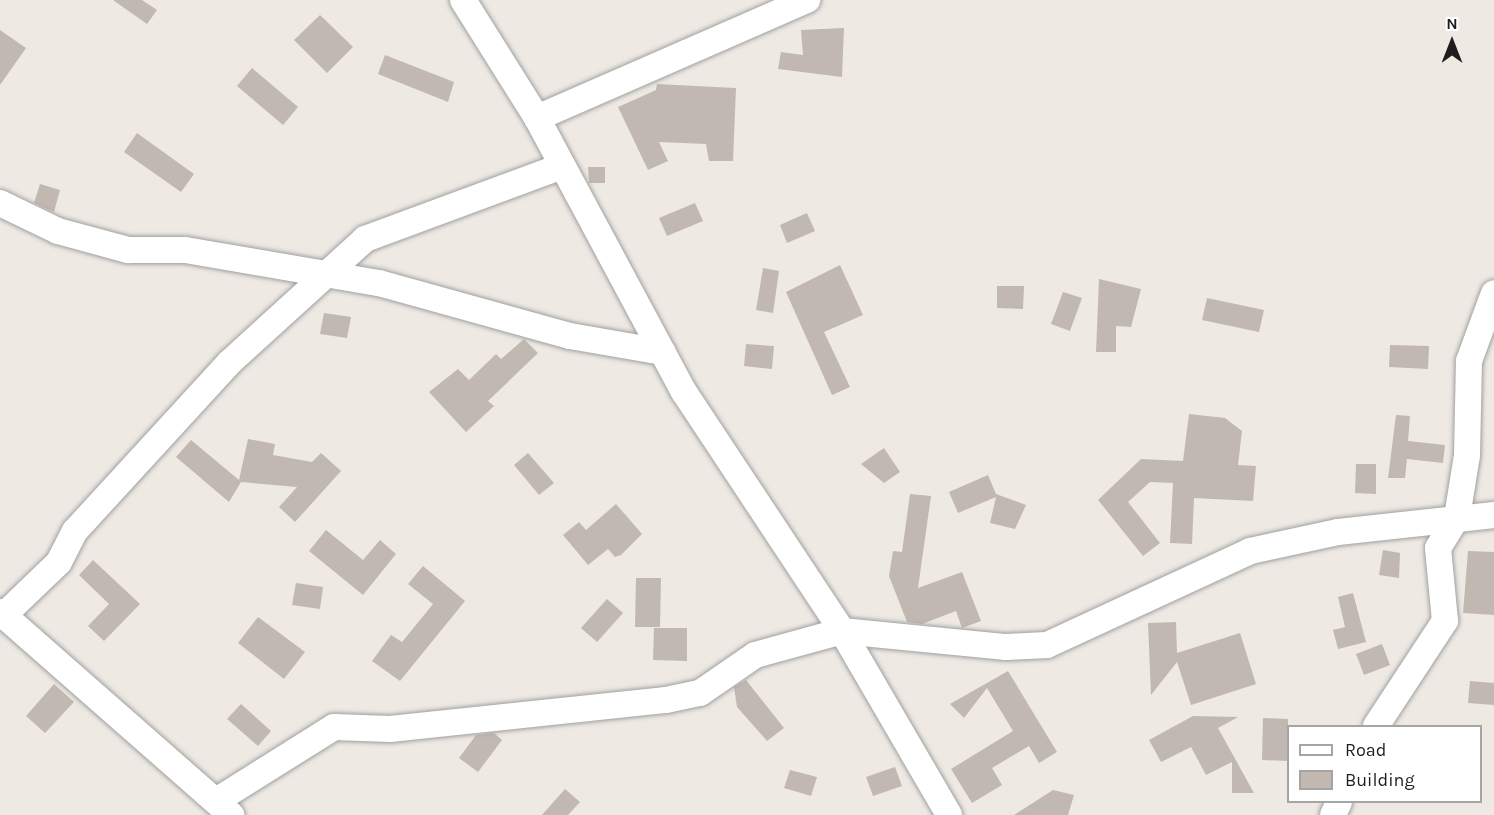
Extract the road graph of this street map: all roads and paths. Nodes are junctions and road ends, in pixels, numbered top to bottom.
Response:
1 (463, 0) edge
2 (807, 0) edge
3 (537, 118) junction
4 (562, 166) junction
5 (0, 204) edge
6 (326, 274) junction
7 (1494, 293) edge
8 (663, 352) junction
9 (1494, 515) edge
10 (1457, 517) junction
11 (2, 613) edge
12 (842, 631) junction
13 (1377, 725) edge
14 (224, 808) edge
15 (949, 815) edge

1 - 3 street
2 - 3 street
3 - 4 street
4 - 6 street
4 - 8 street
5 - 6 street
6 - 8 street
6 - 11 street
7 - 10 street
8 - 12 street
9 - 10 street
10 - 12 street
10 - 13 street
11 - 14 street
12 - 14 street
12 - 15 street

